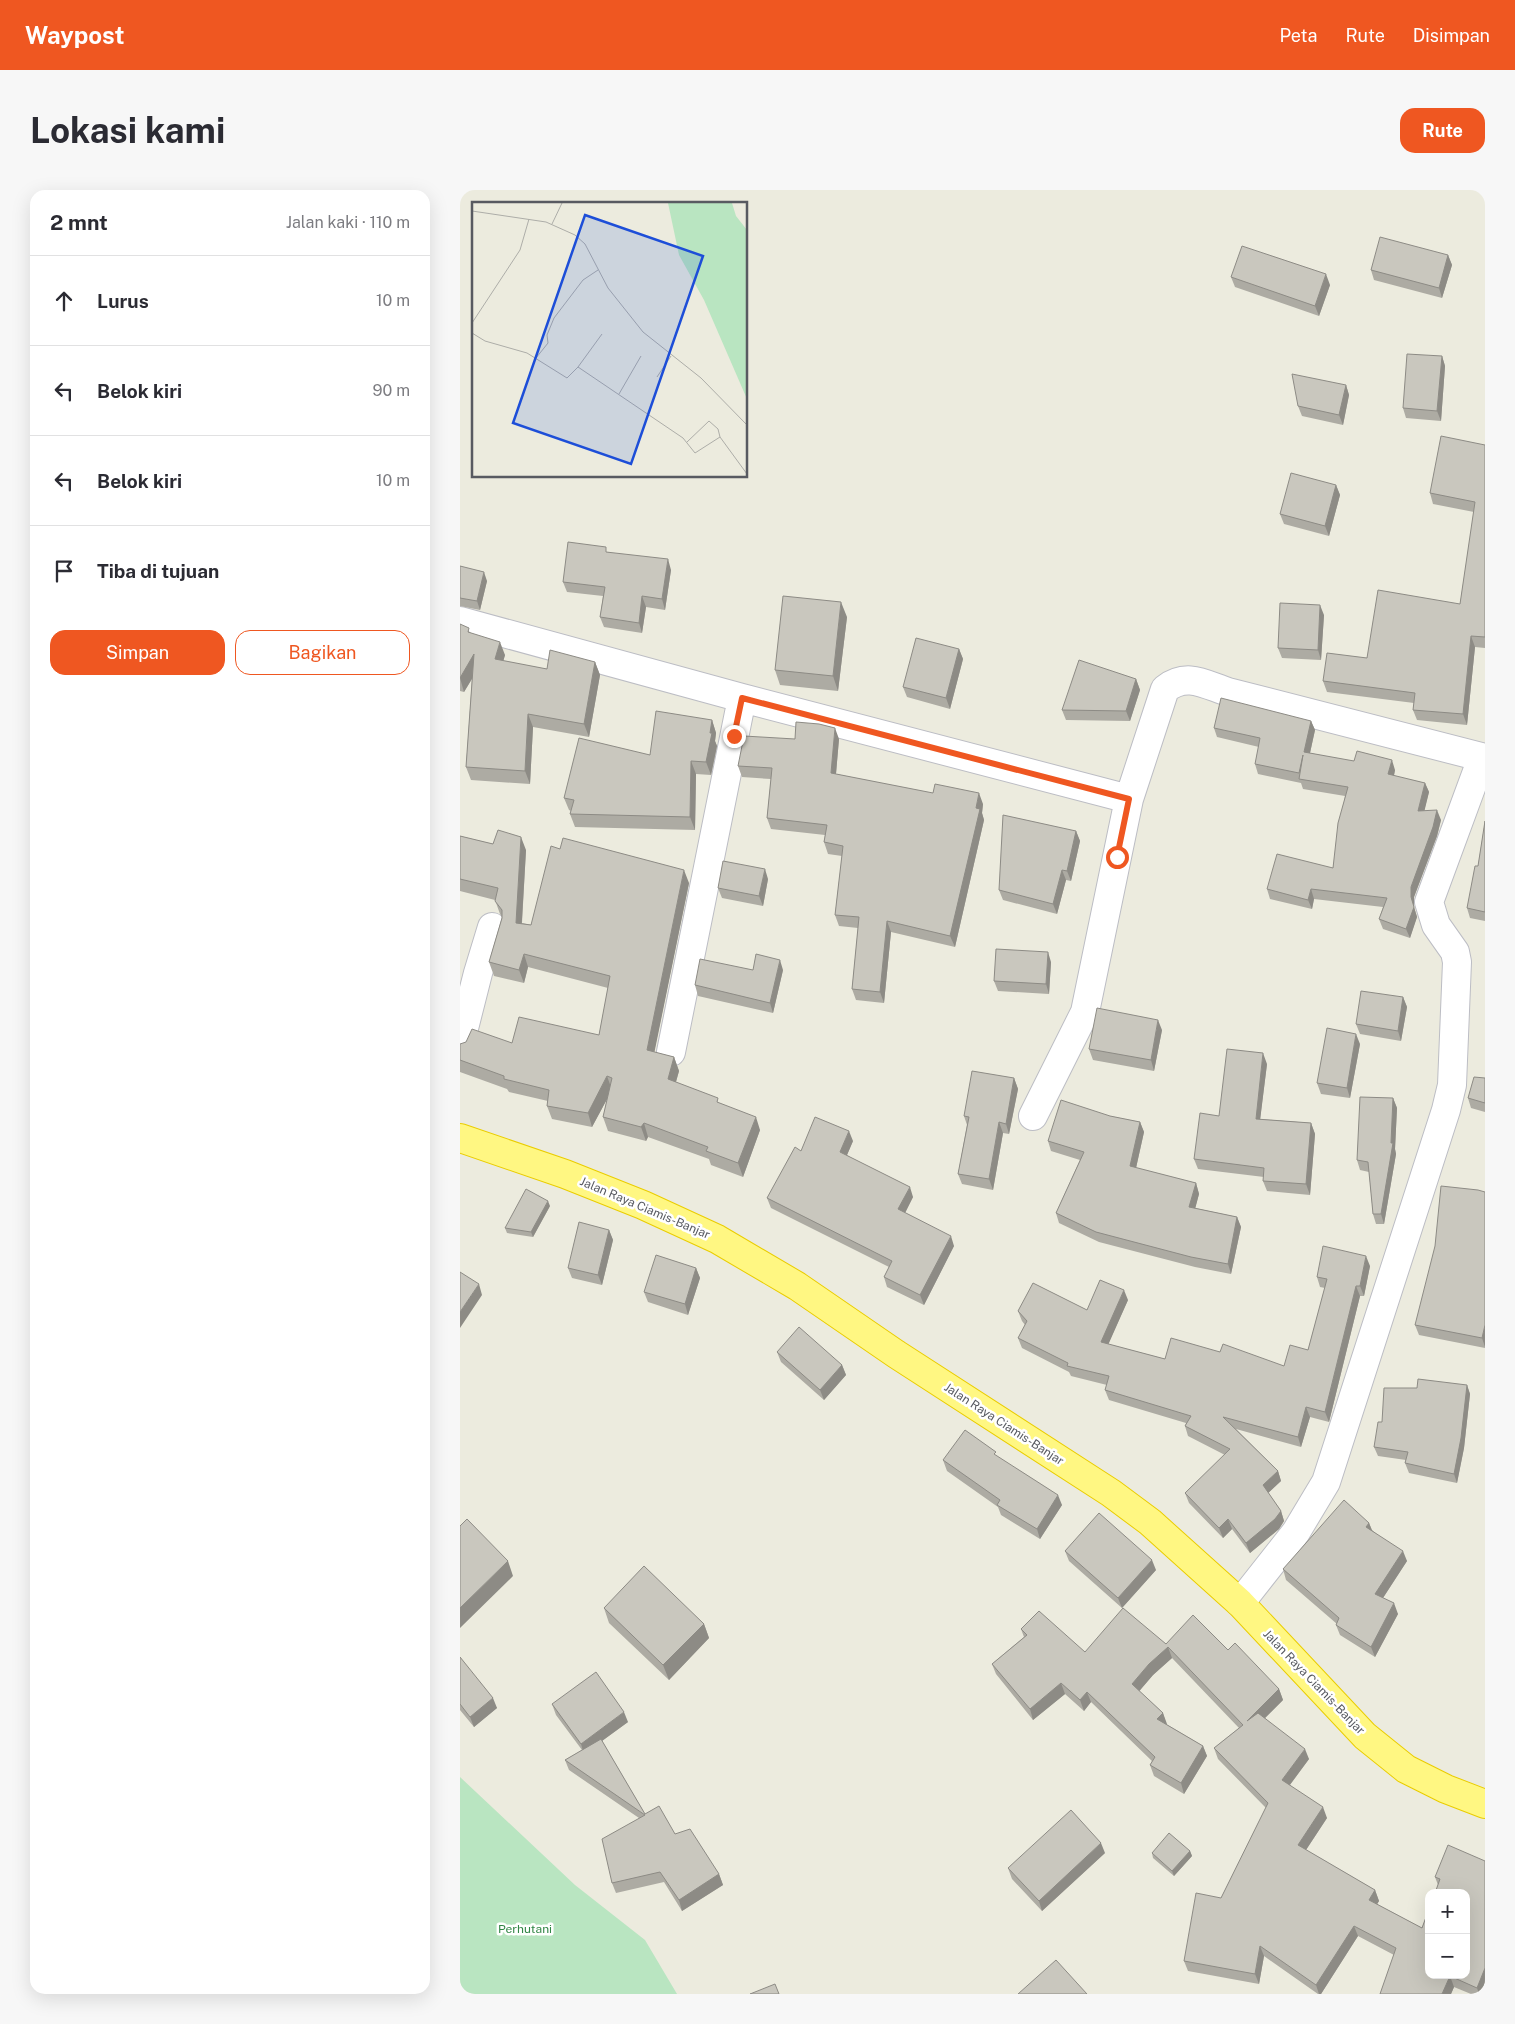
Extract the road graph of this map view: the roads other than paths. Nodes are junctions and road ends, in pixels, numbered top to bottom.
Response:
1 (460, 620) edge
2 (742, 698) junction
3 (1484, 758) edge
4 (1129, 799) junction
5 (492, 927) dead end
6 (460, 1044) edge
7 (671, 1052) dead end
8 (1033, 1116) dead end
9 (460, 1138) edge
10 (1240, 1604) junction
11 (1485, 1804) edge

1 - 2 street
2 - 4 street
2 - 7 street
3 - 4 street
3 - 10 street
4 - 8 street
5 - 6 street
9 - 10 highway, Jalan Raya Ciamis-Banjar
10 - 11 highway, Jalan Raya Ciamis-Banjar

